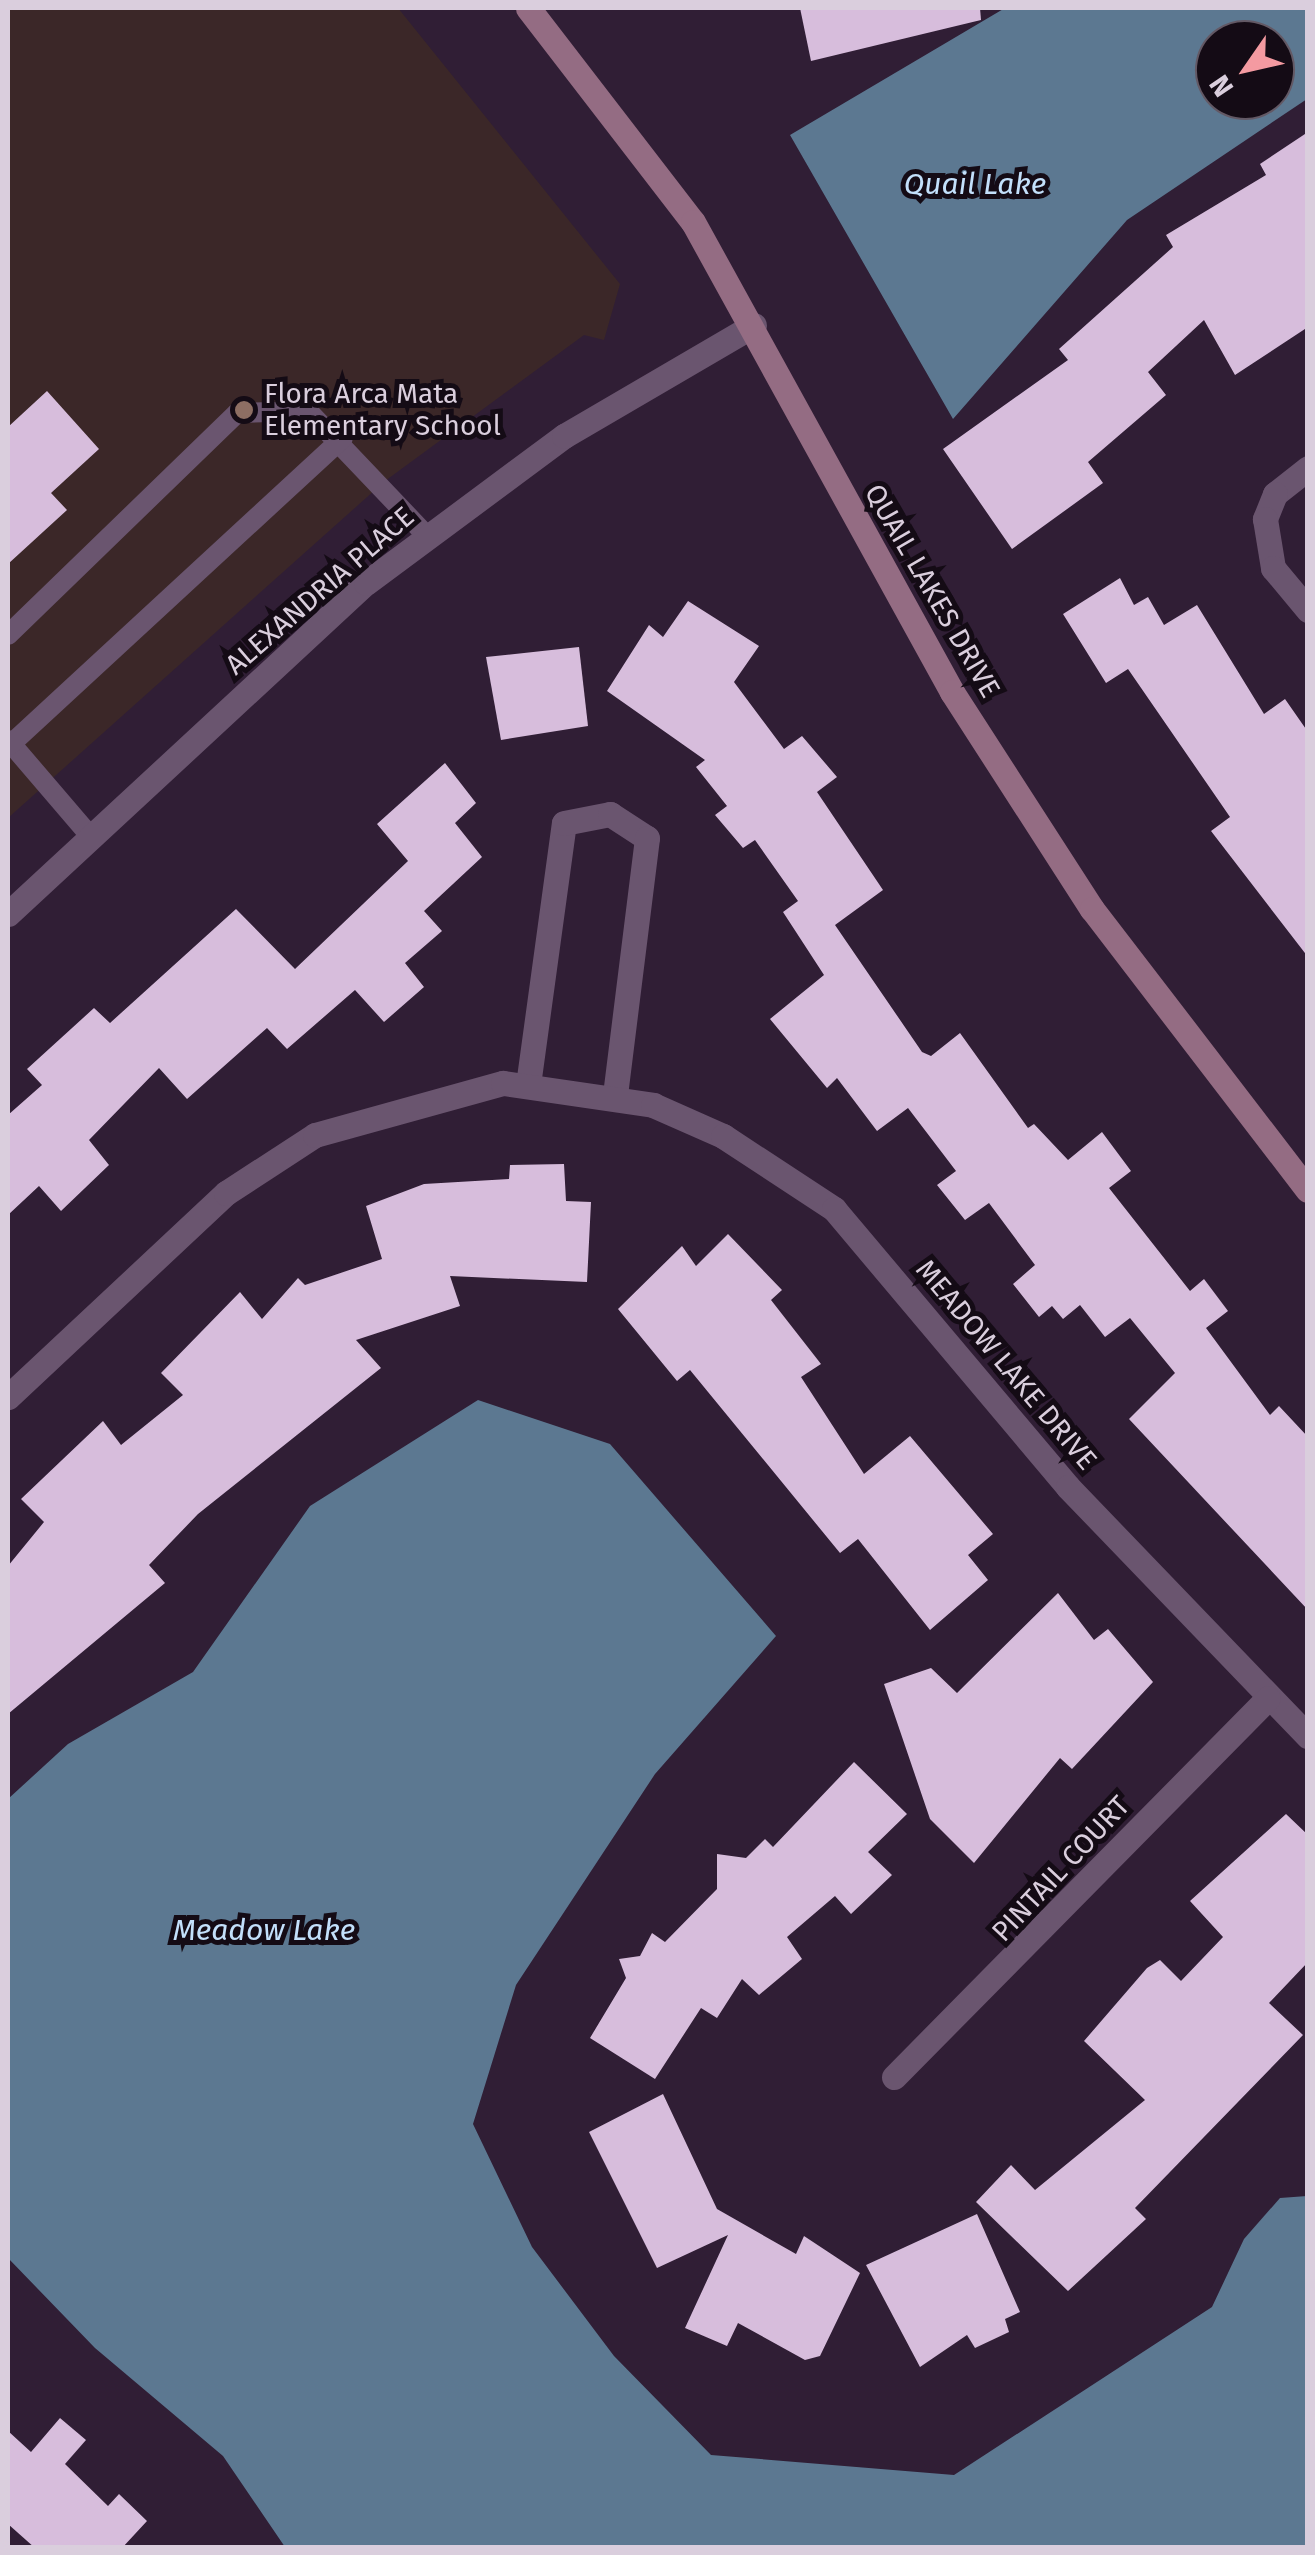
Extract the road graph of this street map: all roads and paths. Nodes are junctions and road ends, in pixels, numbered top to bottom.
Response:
1 (528, 8) edge
2 (754, 324) junction
3 (343, 438) junction
4 (1308, 468) edge
5 (427, 536) junction
6 (1308, 610) edge
7 (8, 635) edge
8 (9, 742) edge
9 (91, 837) junction
10 (8, 914) edge
11 (528, 1085) junction
12 (615, 1096) junction
13 (1308, 1190) edge
14 (8, 1396) edge
15 (1268, 1698) junction
16 (1308, 1736) edge
17 (894, 2077) dead end

1 - 2 main road, QUAIL LAKES DRIVE
2 - 5 street, ALEXANDRIA PLACE
2 - 13 main road, QUAIL LAKES DRIVE
3 - 5 lane
3 - 7 lane
3 - 8 lane
4 - 6 street
5 - 9 street, ALEXANDRIA PLACE
8 - 9 lane
9 - 10 street, ALEXANDRIA PLACE
11 - 12 street, MEADOW LAKE DRIVE
11 - 12 street
11 - 14 street, MEADOW LAKE DRIVE
12 - 15 street, MEADOW LAKE DRIVE
15 - 16 street, MEADOW LAKE DRIVE
15 - 17 street, PINTAIL COURT

